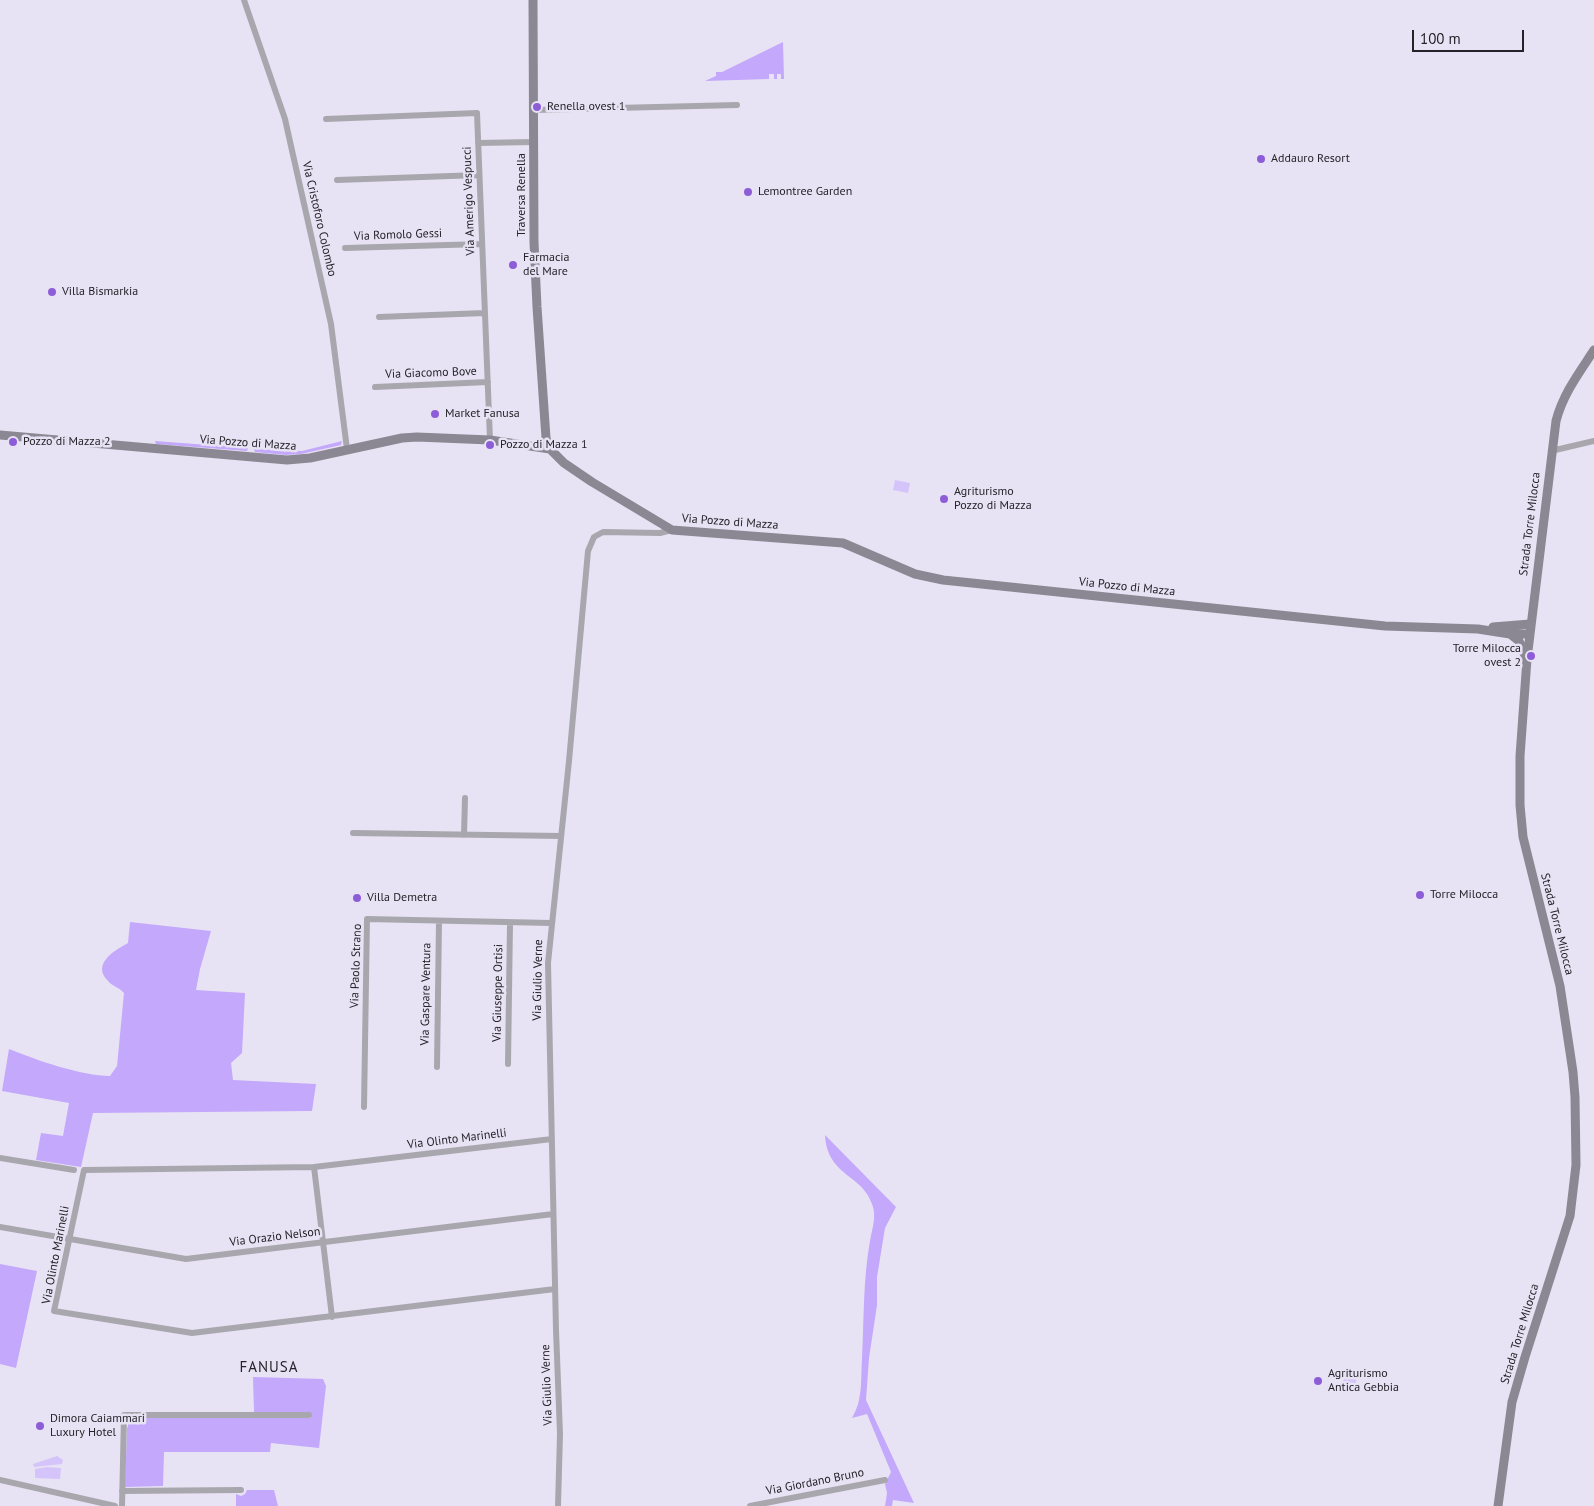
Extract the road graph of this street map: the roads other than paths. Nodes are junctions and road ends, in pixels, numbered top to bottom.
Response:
1 (244, 0) edge
2 (533, 0) edge
3 (737, 105) dead end
4 (534, 110) junction
5 (326, 119) dead end
6 (534, 142) junction
7 (478, 143) junction
8 (479, 175) junction
9 (337, 180) dead end
10 (482, 244) junction
11 (345, 248) dead end
12 (485, 314) junction
13 (379, 317) dead end
14 (1594, 350) edge
15 (488, 382) junction
16 (375, 387) dead end
17 (0, 435) edge
18 (490, 440) junction
19 (1594, 442) edge
20 (347, 449) junction
21 (550, 449) junction
22 (1551, 451) junction
23 (672, 530) junction
24 (1530, 624) junction
25 (1478, 629) junction
26 (1510, 634) junction
27 (1529, 634) junction
28 (1527, 660) junction
29 (465, 798) dead end
30 (354, 833) dead end
31 (464, 835) junction
32 (561, 836) junction
33 (439, 921) junction
34 (510, 923) junction
35 (551, 923) junction
36 (508, 1064) dead end
37 (437, 1067) dead end
38 (364, 1107) dead end
39 (552, 1139) junction
40 (0, 1158) edge
41 (314, 1167) junction
42 (74, 1170) dead end
43 (554, 1214) junction
44 (0, 1227) edge
45 (69, 1239) junction
46 (323, 1242) junction
47 (555, 1289) junction
48 (332, 1317) junction
49 (309, 1415) dead end
50 (0, 1480) edge
51 (885, 1480) dead end
52 (122, 1490) junction
53 (240, 1490) dead end
54 (115, 1506) edge
55 (122, 1506) edge
56 (558, 1506) edge
57 (750, 1506) edge
58 (1498, 1506) edge

1 - 20 street, Via Cristoforo Colombo
2 - 4 street, Traversa Renella
3 - 4 street
4 - 6 street, Traversa Renella
5 - 7 street, Via Amerigo Vespucci
6 - 7 street
6 - 21 street, Traversa Renella
7 - 8 street, Via Amerigo Vespucci
8 - 9 street
8 - 10 street, Via Amerigo Vespucci
10 - 11 street, Via Romolo Gessi
10 - 12 street, Via Amerigo Vespucci
12 - 13 street
12 - 15 street, Via Amerigo Vespucci
14 - 22 street, Strada Torre Milocca
15 - 16 street, Via Giacomo Bove
15 - 18 street, Via Amerigo Vespucci
17 - 20 street, Via Pozzo di Mazza
18 - 20 street, Via Pozzo di Mazza
18 - 21 street, Via Pozzo di Mazza
19 - 22 street
21 - 23 street, Via Pozzo di Mazza
22 - 24 street, Strada Torre Milocca
23 - 25 street, Via Pozzo di Mazza
23 - 32 street, Via Giulio Verne
24 - 25 street
24 - 27 street, Strada Torre Milocca
25 - 26 street
26 - 27 street
26 - 28 street
27 - 28 street, Strada Torre Milocca
28 - 58 street, Strada Torre Milocca
29 - 31 street
30 - 31 street
31 - 32 street
32 - 35 street, Via Giulio Verne
33 - 34 street, Via Paolo Strano
33 - 37 street, Via Gaspare Ventura
33 - 38 street, Via Paolo Strano
34 - 35 street, Via Paolo Strano
34 - 36 street, Via Giuseppe Ortisi
35 - 39 street, Via Giulio Verne
39 - 41 street, Via Olinto Marinelli
39 - 43 street, Via Giulio Verne
40 - 42 street
41 - 45 street, Via Olinto Marinelli
41 - 46 street
43 - 46 street, Via Orazio Nelson
43 - 47 street, Via Giulio Verne
44 - 45 street, Via Orazio Nelson
45 - 46 street, Via Orazio Nelson
45 - 48 street, Via Olinto Marinelli
46 - 48 street
47 - 48 street, Via Olinto Marinelli
47 - 56 street, Via Giulio Verne
49 - 52 street
50 - 54 street
51 - 57 street, Via Giordano Bruno
52 - 53 street
52 - 55 street

